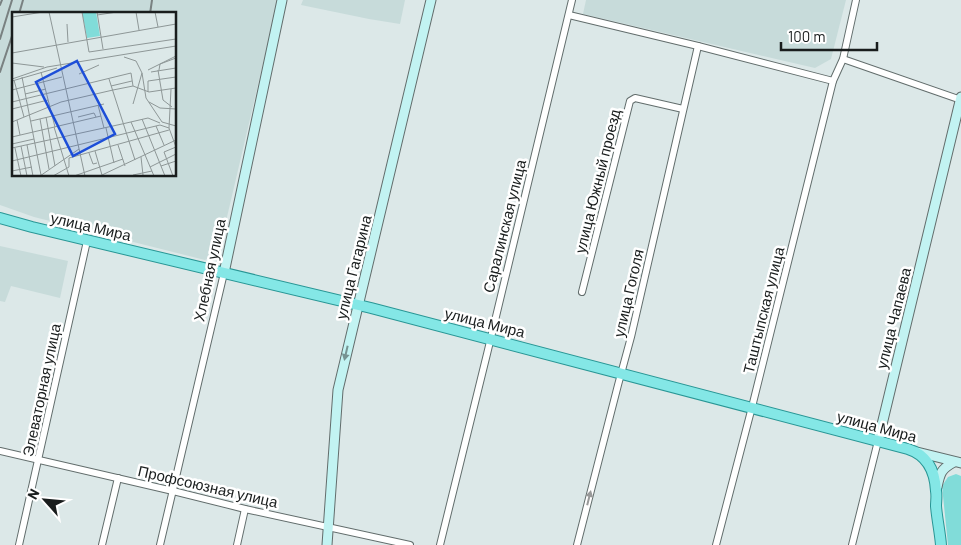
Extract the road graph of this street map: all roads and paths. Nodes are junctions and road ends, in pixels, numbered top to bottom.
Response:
1 (282, 0) edge
2 (431, 0) edge
3 (572, 0) edge
4 (856, 0) edge
5 (569, 15) junction
6 (698, 46) junction
7 (843, 59) junction
8 (833, 81) junction
9 (961, 99) edge
10 (683, 109) junction
11 (0, 218) edge
12 (86, 241) junction
13 (224, 272) junction
14 (582, 292) dead end
15 (358, 305) junction
16 (490, 339) junction
17 (621, 373) junction
18 (752, 407) junction
19 (878, 441) junction
20 (0, 451) edge
21 (917, 452) junction
22 (38, 460) junction
23 (957, 462) edge
24 (118, 478) junction
25 (936, 489) junction
26 (173, 491) junction
27 (245, 509) junction
28 (329, 527) junction
29 (20, 545) edge
30 (102, 545) edge
31 (160, 545) edge
32 (237, 545) edge
33 (327, 545) edge
34 (410, 545) edge
35 (440, 545) edge
36 (577, 545) edge
37 (716, 545) edge
38 (852, 545) edge
39 (941, 545) edge

1 - 13 street, Хлебная улица
2 - 15 street, улица Гагарина
3 - 5 street, Саралинская улица
4 - 7 street, Таштыпская улица
5 - 6 street
5 - 16 street, Саралинская улица
6 - 8 street
6 - 10 street, улица Гоголя
7 - 8 street, Таштыпская улица
7 - 9 street
8 - 18 street, Таштыпская улица
9 - 19 street, улица Чапаева
10 - 14 street, улица Южный проезд
10 - 17 street, улица Гоголя
11 - 12 main road, улица Мира
12 - 13 main road, улица Мира
12 - 22 street, Элеваторная улица
13 - 15 main road, улица Мира
13 - 26 street, Хлебная улица
15 - 16 main road, улица Мира
15 -> 28 street, улица Гагарина
16 - 17 main road, улица Мира
16 - 35 street, Саралинская улица
17 - 18 main road, улица Мира
36 -> 17 street, улица Гоголя
18 - 19 main road, улица Мира
18 - 37 street, Таштыпская улица
19 - 21 main road, улица Мира
19 - 38 street, улица Чапаева
20 - 22 street, Профсоюзная улица
21 - 23 street, улица Мира
21 - 25 main road
22 - 24 street, Профсоюзная улица
22 - 29 street, Элеваторная улица
23 - 25 street
24 - 26 street, Профсоюзная улица
24 - 30 street
25 - 39 main road
26 - 27 street, Профсоюзная улица
26 - 31 street, Хлебная улица
27 - 28 street, Профсоюзная улица
27 - 32 street
28 - 33 street, улица Гагарина
28 - 34 street, Профсоюзная улица

